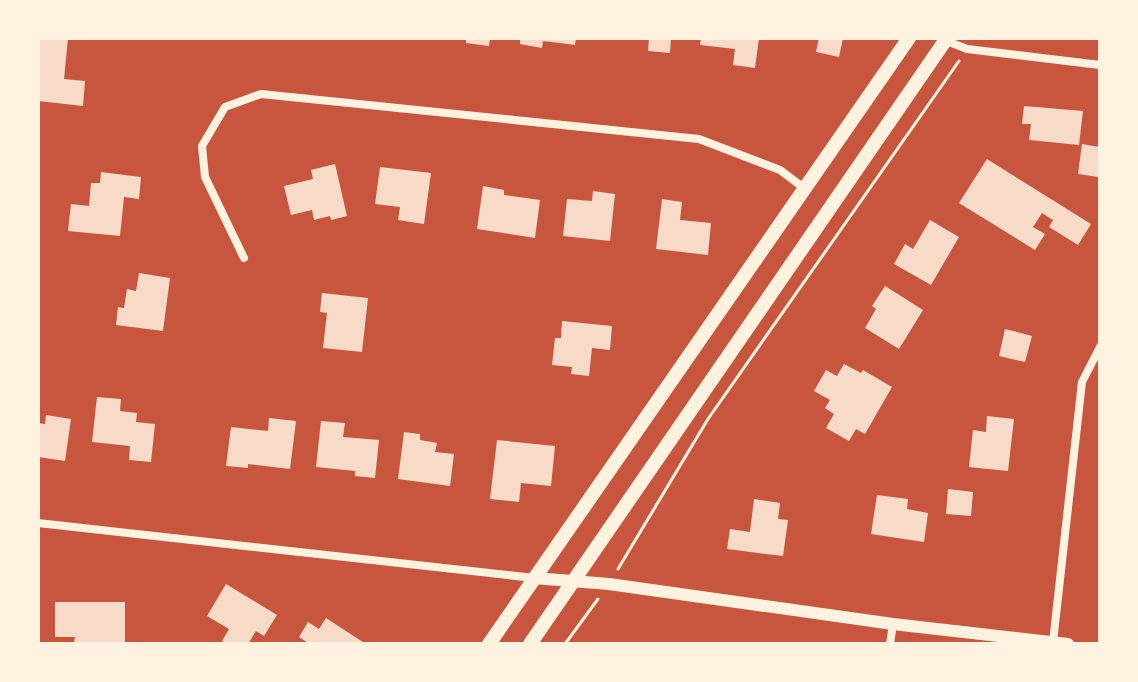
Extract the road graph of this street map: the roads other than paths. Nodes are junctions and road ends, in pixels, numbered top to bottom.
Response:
1 (909, 38) edge
2 (944, 39) edge
3 (1100, 65) edge
4 (804, 188) junction
5 (244, 258) dead end
6 (1099, 347) edge
7 (38, 523) edge
8 (534, 578) junction
9 (574, 581) junction
10 (893, 624) junction
11 (1053, 642) edge
12 (489, 644) edge
13 (530, 644) edge
14 (890, 644) edge
15 (1068, 644) edge

1 - 4 main road
2 - 3 street
2 - 9 main road
4 - 5 street
4 - 8 main road
6 - 11 street
7 - 8 street
8 - 9 street
8 - 12 main road
9 - 10 street
9 - 13 main road
10 - 11 street
10 - 14 street
11 - 15 street

